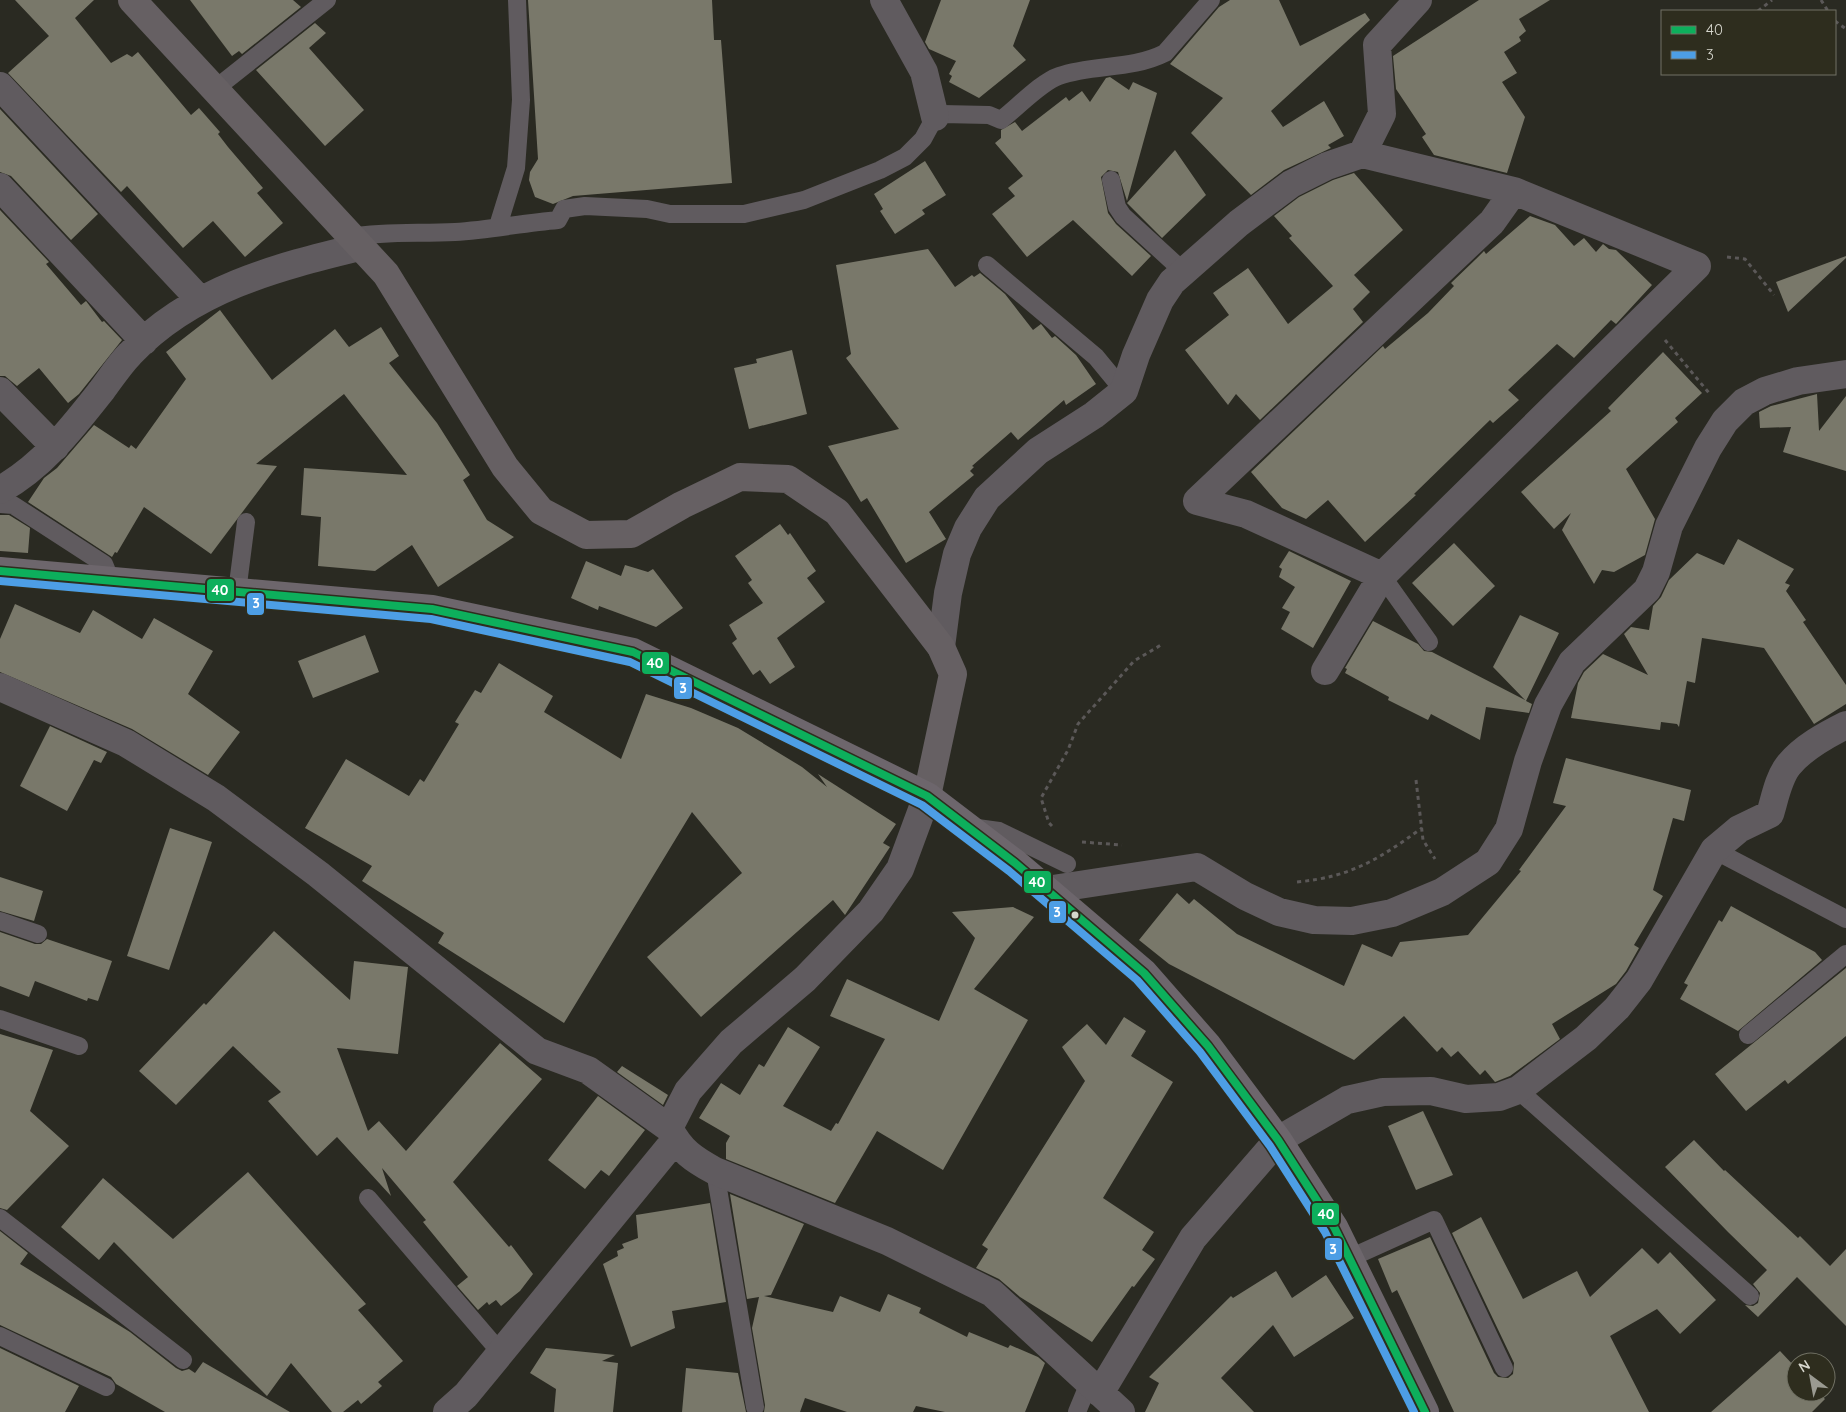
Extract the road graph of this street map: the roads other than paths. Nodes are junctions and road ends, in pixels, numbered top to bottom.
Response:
1 (132, 0) edge
2 (327, 0) edge
3 (517, 0) edge
4 (884, 0) edge
5 (1210, 0) edge
6 (1418, 0) edge
7 (0, 86) edge
8 (215, 90) junction
9 (935, 117) junction
10 (1362, 154) junction
11 (1111, 180) dead end
12 (0, 187) edge
13 (1514, 192) junction
14 (498, 226) junction
15 (356, 242) junction
16 (987, 265) dead end
17 (1183, 271) junction
18 (200, 300) junction
19 (144, 341) junction
20 (1846, 374) edge
21 (0, 391) edge
22 (1124, 391) junction
23 (54, 447) junction
24 (0, 490) edge
25 (0, 504) edge
26 (246, 522) dead end
27 (0, 571) edge
28 (1382, 576) junction
29 (111, 581) junction
30 (237, 592) junction
31 (1429, 642) dead end
32 (941, 647) junction
33 (1325, 671) dead end
34 (0, 687) edge
35 (1846, 725) edge
36 (927, 796) junction
37 (968, 827) junction
38 (1714, 850) junction
39 (1067, 864) dead end
40 (1046, 890) junction
41 (1846, 920) edge
42 (0, 921) edge
43 (38, 934) dead end
44 (1846, 954) edge
45 (0, 1019) edge
46 (1748, 1035) dead end
47 (79, 1046) dead end
48 (1518, 1090) junction
49 (672, 1134) junction
50 (1278, 1140) junction
51 (715, 1171) junction
52 (368, 1198) dead end
53 (0, 1218) edge
54 (1350, 1258) junction
55 (1750, 1296) dead end
56 (0, 1336) edge
57 (501, 1353) junction
58 (183, 1360) dead end
59 (1504, 1368) dead end
60 (106, 1387) dead end
61 (1094, 1388) junction
62 (755, 1406) dead end
63 (447, 1412) edge
64 (1077, 1412) edge
65 (1121, 1412) edge
66 (1425, 1412) edge

1 - 8 street
2 - 8 lane
3 - 14 lane
4 - 9 street
5 - 9 lane
6 - 10 street
7 - 18 street
8 - 15 street
9 - 14 lane
10 - 13 street
10 - 17 street
11 - 17 lane
12 - 19 street
13 - 28 street
13 - 28 street
14 - 15 lane
15 - 18 street
15 - 32 street
16 - 22 lane
17 - 22 street
18 - 19 street
19 - 23 street
20 - 40 street
21 - 23 street
22 - 32 street
23 - 24 street
25 - 29 lane
26 - 30 lane
27 - 29 main road
28 - 31 lane
28 - 33 street
29 - 30 main road
30 - 36 main road
32 - 36 street
34 - 49 street
35 - 38 street
36 - 37 main road
36 - 49 street
37 - 39 lane
37 - 40 main road
38 - 41 lane
38 - 48 street
40 - 50 main road
42 - 43 lane
44 - 46 lane
45 - 47 lane
48 - 50 street
48 - 55 lane
49 - 51 street
49 - 57 street
50 - 54 main road
50 - 61 street
51 - 61 street
51 - 62 lane
52 - 57 lane
53 - 58 lane
54 - 59 lane
54 - 66 main road
56 - 60 lane
57 - 63 street
61 - 64 lane
61 - 65 street

